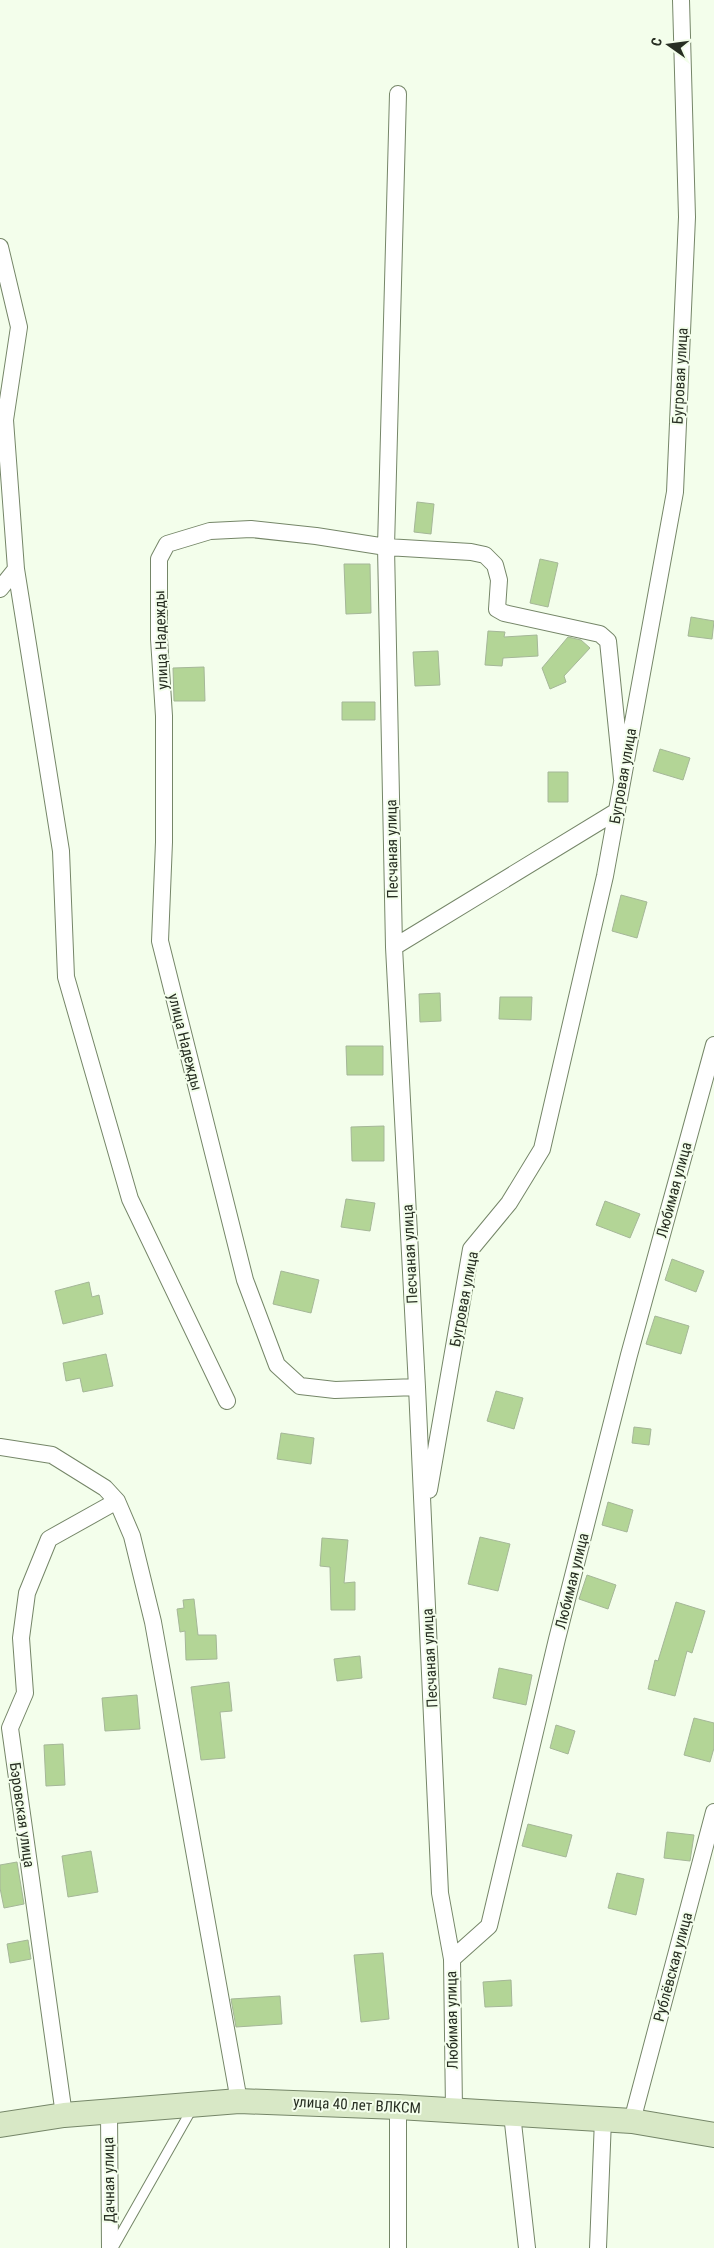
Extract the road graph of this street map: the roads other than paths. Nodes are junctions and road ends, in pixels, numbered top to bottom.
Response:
1 (681, 0) edge
2 (398, 94) dead end
3 (0, 247) edge
4 (386, 547) junction
5 (16, 569) junction
6 (0, 589) edge
7 (622, 779) junction
8 (617, 811) junction
9 (394, 947) junction
10 (714, 1044) edge
11 (417, 1386) junction
12 (227, 1401) dead end
13 (0, 1447) edge
14 (116, 1501) junction
15 (424, 1521) junction
16 (714, 1812) edge
17 (452, 1959) junction
18 (239, 2101) junction
19 (195, 2104) junction
20 (398, 2107) junction
21 (454, 2110) junction
22 (108, 2111) junction
23 (512, 2114) junction
24 (64, 2115) junction
25 (603, 2120) junction
26 (632, 2121) junction
27 (0, 2125) edge
28 (714, 2135) edge
29 (111, 2248) edge
30 (398, 2248) edge
31 (527, 2248) edge
32 (598, 2248) edge

1 - 7 street, Бугровая улица
2 - 4 street, Песчаная улица
3 - 5 street
4 - 7 street
4 - 9 street, Песчаная улица
4 - 11 street, улица Надежды
5 - 6 street
5 - 12 street
7 - 8 street, Бугровая улица
8 - 9 street
8 - 15 street, Бугровая улица
9 - 11 street, Песчаная улица
10 - 17 street, Любимая улица
11 - 15 street, Песчаная улица
13 - 14 street
14 - 18 street
14 - 24 street, Бэровская улица
15 - 17 street, Песчаная улица
16 - 26 street, Рублёвская улица
17 - 21 street, Любимая улица
18 - 19 street, улица 40 лет ВЛКСМ
18 - 20 street, улица 40 лет ВЛКСМ
19 - 22 street, улица 40 лет ВЛКСМ
19 - 29 lane
20 - 21 street, улица 40 лет ВЛКСМ
20 - 30 street
21 - 23 street, улица 40 лет ВЛКСМ
22 - 24 street, улица 40 лет ВЛКСМ
22 - 29 street, Дачная улица
23 - 25 street, улица 40 лет ВЛКСМ
23 - 31 street
24 - 27 street, улица 40 лет ВЛКСМ
25 - 26 street, улица 40 лет ВЛКСМ
25 - 32 street
26 - 28 street, улица 40 лет ВЛКСМ

